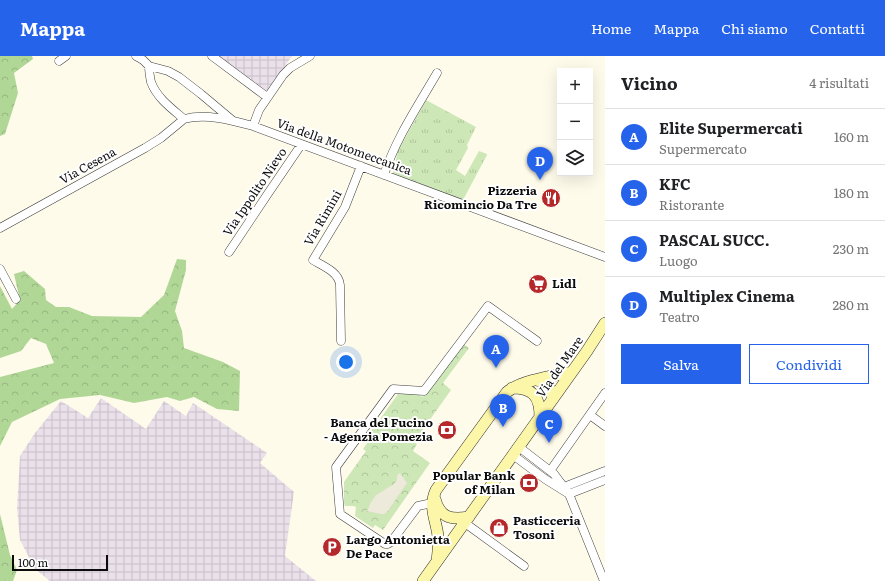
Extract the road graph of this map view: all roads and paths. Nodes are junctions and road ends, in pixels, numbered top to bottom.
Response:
1 (66, 56) edge
2 (136, 56) edge
3 (212, 56) edge
4 (310, 56) edge
5 (59, 62) dead end
6 (149, 66) junction
7 (437, 73) dead end
8 (267, 97) junction
9 (184, 119) junction
10 (232, 121) junction
11 (253, 126) junction
12 (301, 145) junction
13 (361, 166) junction
14 (384, 175) junction
15 (0, 228) edge
16 (229, 252) dead end
17 (605, 257) edge
18 (0, 269) edge
19 (16, 299) dead end
20 (605, 323) edge
21 (341, 341) dead end
22 (537, 341) dead end
23 (572, 372) junction
24 (536, 380) junction
25 (512, 388) junction
26 (605, 392) edge
27 (553, 399) junction
28 (590, 415) junction
29 (540, 416) junction
30 (605, 426) edge
31 (516, 451) junction
32 (550, 471) junction
33 (605, 471) edge
34 (605, 480) edge
35 (566, 491) junction
36 (433, 499) junction
37 (466, 520) junction
38 (456, 535) junction
39 (438, 536) junction
40 (446, 548) junction
41 (437, 561) junction
42 (524, 566) dead end
43 (423, 581) edge
44 (604, 581) edge

1 - 5 street
2 - 6 street, Via della Motomeccanica
3 - 8 street
4 - 8 street
6 - 9 street
6 - 10 street, Via della Motomeccanica
7 - 14 street
8 - 11 street
9 - 10 street, Via della Motomeccanica
9 - 15 street, Via Cesena
10 - 11 street, Via della Motomeccanica
11 - 12 street, Via della Motomeccanica
12 - 13 street, Via della Motomeccanica
12 - 16 street, Via Ippolito Nievo
13 - 14 street, Via della Motomeccanica
13 - 21 street, Via Rimini
14 - 17 street, Via della Motomeccanica
18 - 19 street
20 - 23 main road, Via del Mare
22 - 36 street
23 - 24 main road
23 - 27 main road, Via del Mare
24 - 25 main road
24 - 27 main road
25 - 29 main road
25 - 36 main road
26 - 28 street
27 - 29 main road, Via del Mare
28 - 30 street
28 - 32 street
29 - 31 main road, Via del Mare
31 - 32 street
31 - 35 street
31 - 37 main road, Via del Mare
32 - 35 street
33 - 35 street
34 - 35 street
35 - 44 street
36 - 37 main road
36 - 39 main road
37 - 38 main road, Via del Mare
37 - 42 street
38 - 39 main road
38 - 40 main road, Via del Mare
39 - 40 main road
39 - 41 main road
40 - 41 main road, Via del Mare
41 - 43 main road, Via del Mare

